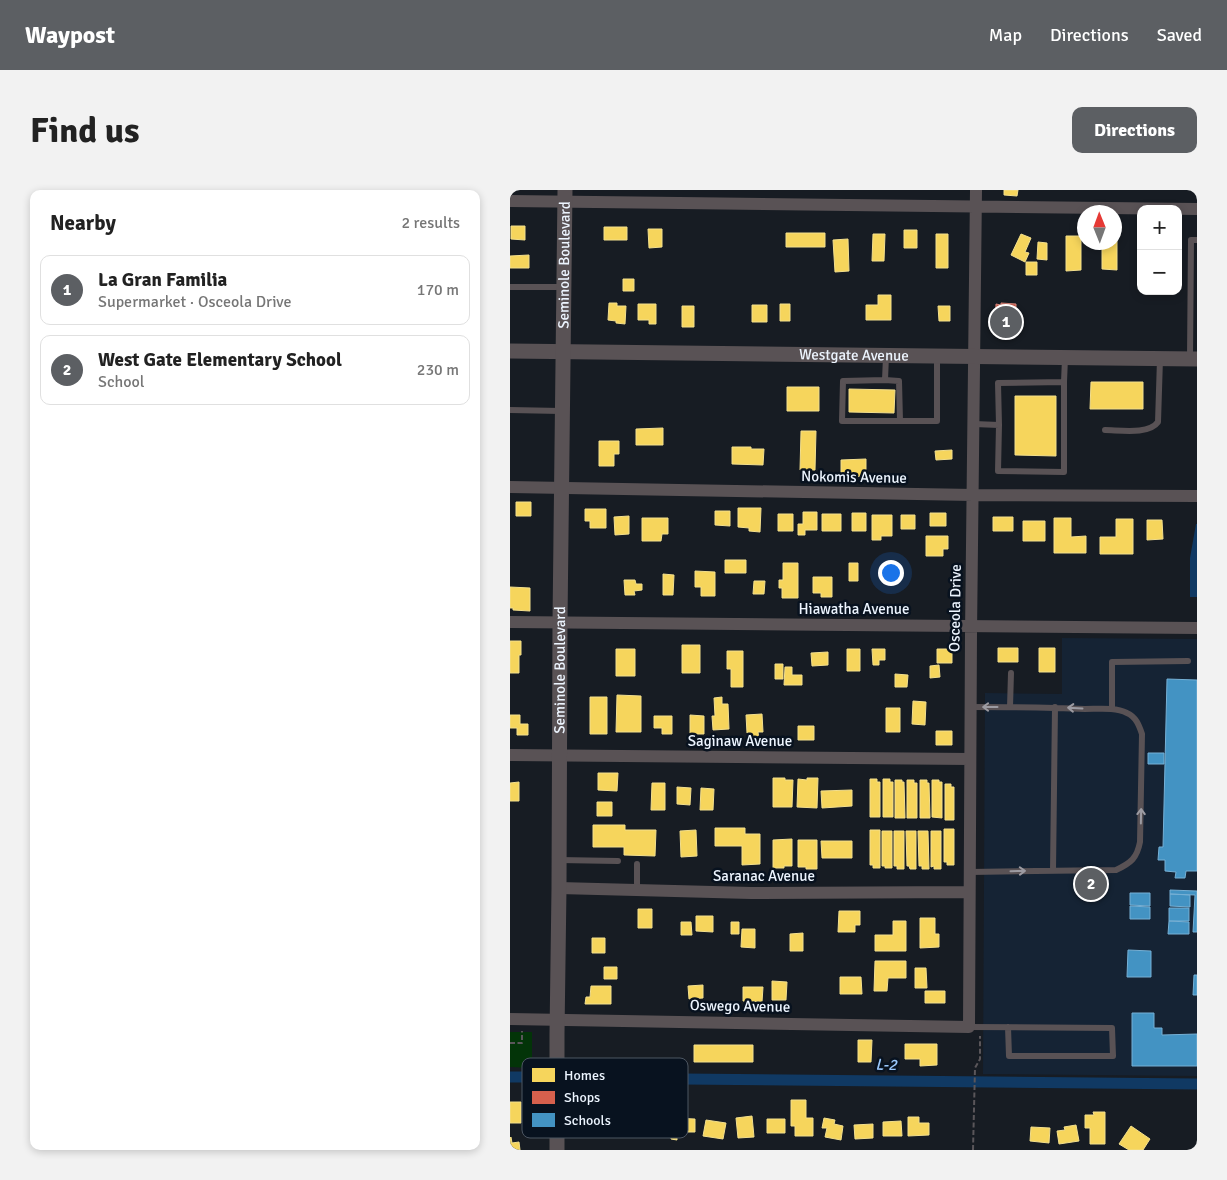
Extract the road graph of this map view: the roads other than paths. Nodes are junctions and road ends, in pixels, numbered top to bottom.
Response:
1 (976, 190) edge
2 (565, 196) edge
3 (510, 201) edge
4 (976, 206) junction
5 (1197, 209) edge
6 (1197, 240) edge
7 (510, 287) edge
8 (564, 287) junction
9 (1194, 316) edge
10 (510, 351) edge
11 (564, 352) junction
12 (886, 355) junction
13 (937, 356) junction
14 (975, 356) junction
15 (1065, 357) junction
16 (1160, 358) junction
17 (1193, 358) edge
18 (885, 380) junction
19 (1064, 382) junction
20 (510, 410) edge
21 (563, 411) junction
22 (900, 421) junction
23 (974, 424) junction
24 (998, 425) junction
25 (1105, 430) dead end
26 (510, 487) edge
27 (563, 488) junction
28 (973, 495) junction
29 (1197, 496) edge
30 (510, 622) edge
31 (560, 622) junction
32 (971, 626) junction
33 (1197, 628) edge
34 (1188, 661) dead end
35 (1010, 674) dead end
36 (971, 707) junction
37 (1010, 707) junction
38 (1055, 707) junction
39 (1112, 709) junction
40 (510, 756) edge
41 (560, 756) junction
42 (970, 759) junction
43 (559, 860) junction
44 (618, 861) dead end
45 (638, 864) dead end
46 (1053, 871) junction
47 (970, 872) junction
48 (559, 888) junction
49 (637, 890) junction
50 (969, 892) junction
51 (510, 1019) edge
52 (557, 1020) junction
53 (974, 1027) junction
54 (1008, 1027) junction
55 (557, 1058) edge

1 - 4 street, Osceola Drive
2 - 3 street
2 - 4 street
2 - 8 street, Seminole Boulevard
4 - 5 street
4 - 14 street, Osceola Drive
6 - 9 lane
7 - 8 lane
8 - 11 street, Seminole Boulevard
9 - 17 lane
10 - 11 street, Westgate Avenue
11 - 12 street, Westgate Avenue
11 - 21 street, Seminole Boulevard
12 - 13 street, Westgate Avenue
12 - 18 lane
13 - 14 street, Westgate Avenue
13 - 22 lane
14 - 15 street, Westgate Avenue
14 - 23 street, Osceola Drive
15 - 16 street, Westgate Avenue
15 - 19 lane
16 - 17 street, Westgate Avenue
16 - 25 lane
18 - 22 lane
18 - 22 lane
19 - 24 lane
19 - 24 lane
20 - 21 lane
21 - 27 street, Seminole Boulevard
23 - 24 lane
23 - 28 street, Osceola Drive
26 - 27 street, Nokomis Avenue
27 - 28 street, Nokomis Avenue
27 - 31 street, Seminole Boulevard
28 - 29 street, Nokomis Avenue
28 - 32 street, Osceola Drive
30 - 31 street, Hiawatha Avenue
31 - 32 street, Hiawatha Avenue
31 - 41 street, Seminole Boulevard
32 - 33 street, Hiawatha Avenue
32 - 36 street, Osceola Drive
34 - 39 lane
35 - 37 lane
37 -> 36 lane
36 - 42 street, Osceola Drive
37 - 38 lane
39 -> 38 lane
38 - 46 lane
46 -> 39 lane
40 - 41 street, Saginaw Avenue
41 - 42 street, Saginaw Avenue
41 - 43 street, Seminole Boulevard
42 - 47 street, Osceola Drive
43 - 44 lane
43 - 48 street, Seminole Boulevard
45 - 49 lane
47 -> 46 lane
47 - 50 street, Osceola Drive
48 - 49 street, Saranac Avenue
48 - 52 street, Seminole Boulevard
49 - 50 street, Saranac Avenue
50 - 53 street, Osceola Drive
51 - 52 street, Oswego Avenue
52 - 53 street, Oswego Avenue
52 - 55 street, Seminole Boulevard
53 - 54 lane
54 - 54 lane

